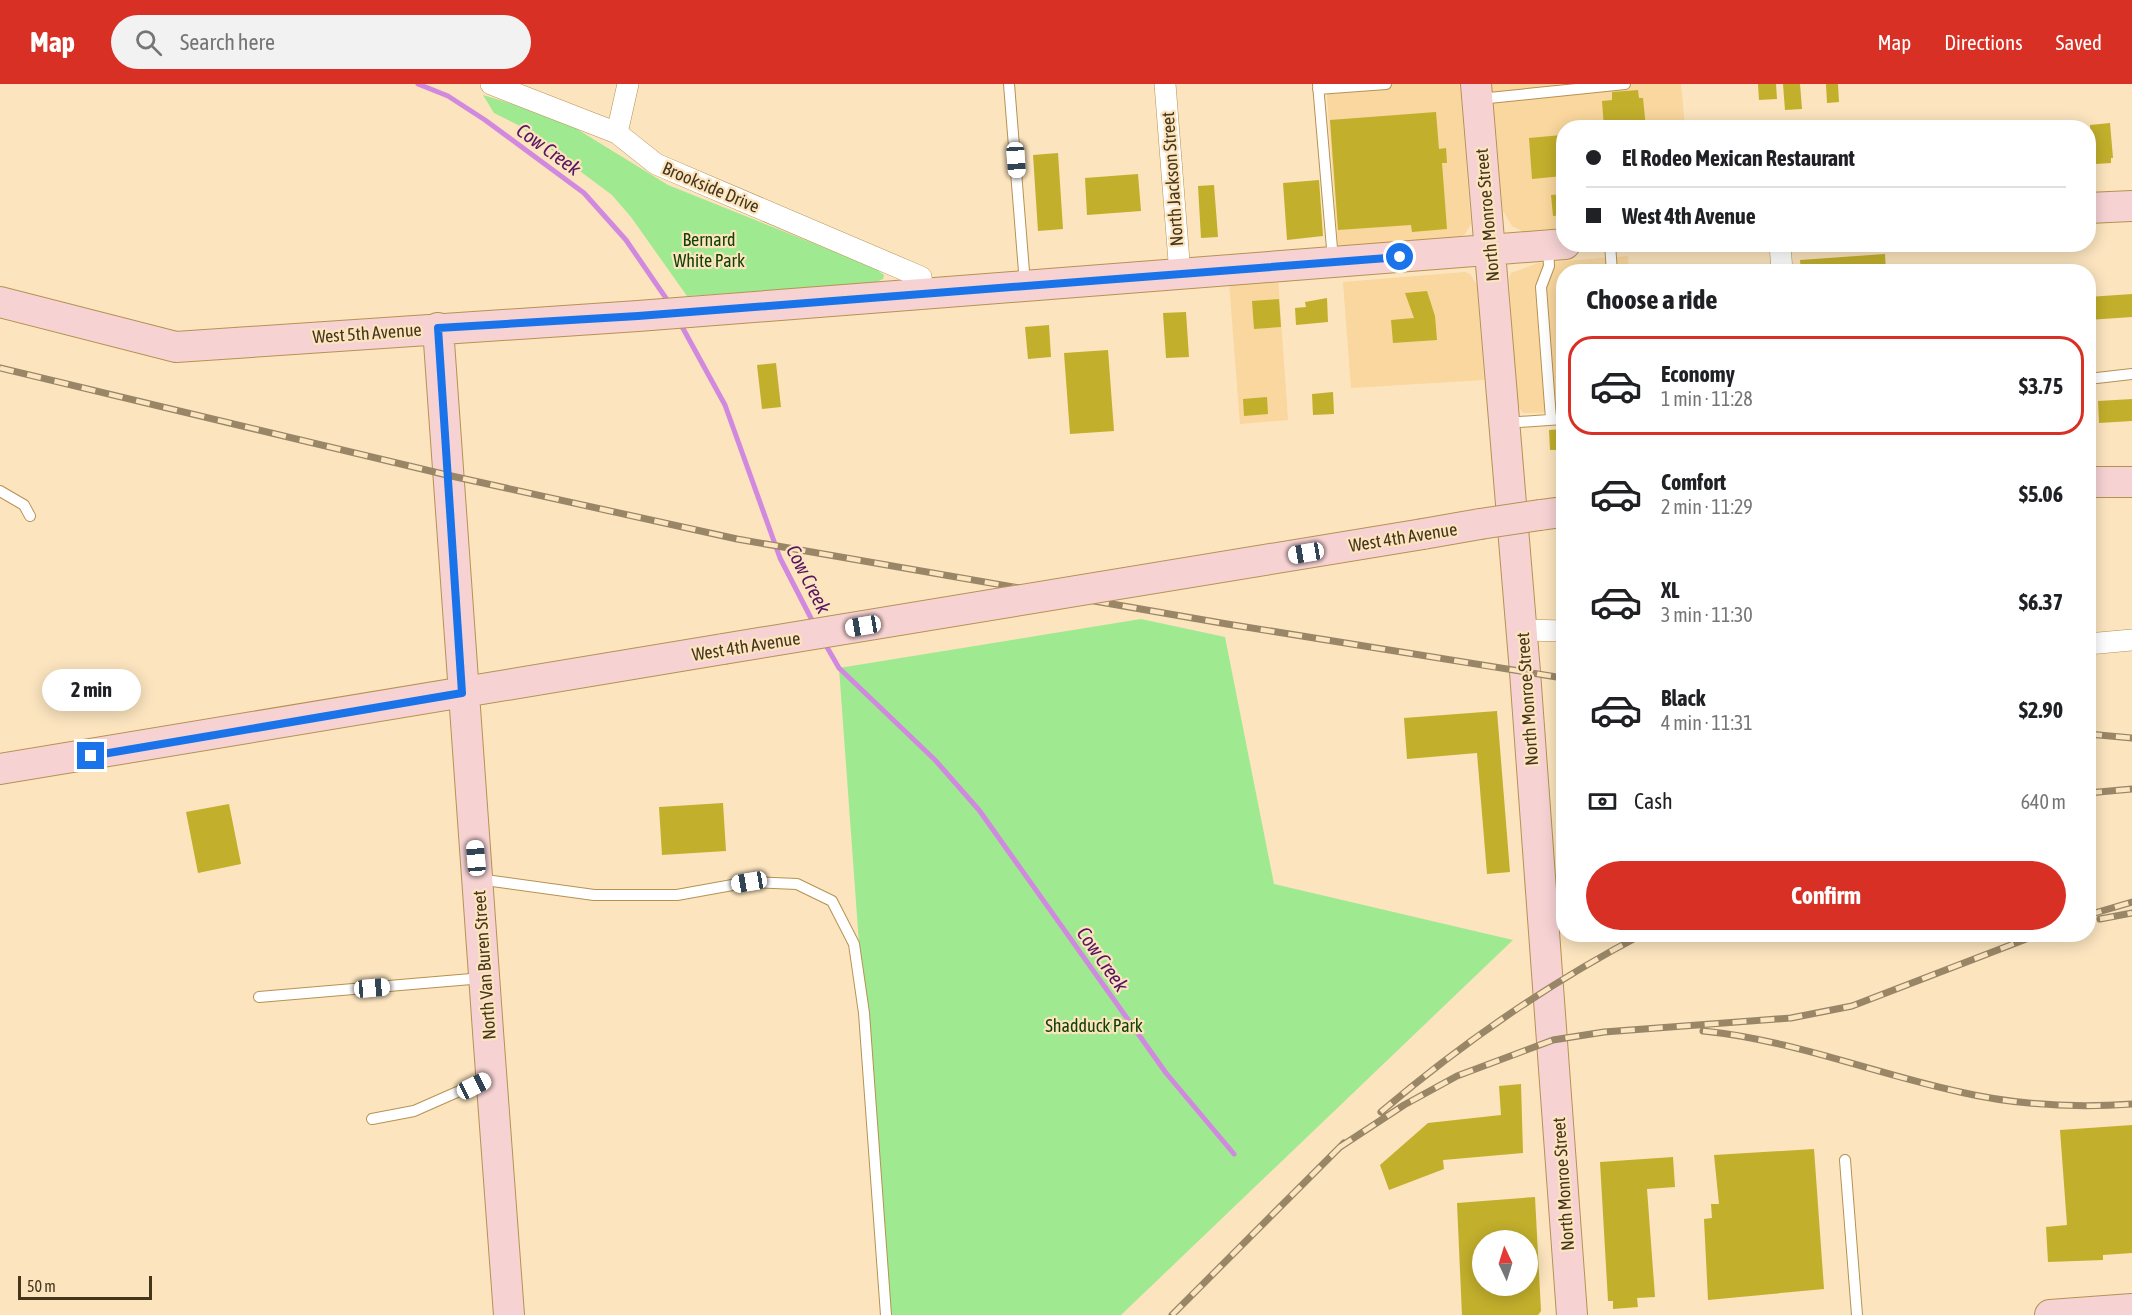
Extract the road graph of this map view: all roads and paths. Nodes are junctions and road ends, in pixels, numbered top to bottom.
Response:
1 (490, 84) edge
2 (628, 84) edge
3 (1010, 84) edge
4 (1165, 84) edge
5 (1386, 84) edge
6 (1625, 84) edge
7 (1318, 87) edge
8 (1477, 91) edge
9 (617, 134) junction
10 (2132, 206) edge
11 (2096, 208) edge
12 (1556, 245) edge
13 (1556, 248) edge
14 (1490, 250) junction
15 (1333, 262) junction
16 (1180, 274) junction
17 (1025, 285) junction
18 (923, 292) junction
19 (0, 302) edge
20 (438, 328) junction
21 (2132, 374) edge
22 (2096, 378) edge
23 (1551, 419) junction
24 (1556, 419) edge
25 (1503, 423) junction
26 (2096, 482) edge
27 (2132, 482) edge
28 (0, 491) edge
29 (1552, 514) edge
30 (30, 516) dead end
31 (1522, 630) junction
32 (1556, 631) edge
33 (2132, 640) edge
34 (2096, 643) edge
35 (462, 693) junction
36 (0, 770) edge
37 (478, 879) junction
38 (485, 978) junction
39 (259, 997) dead end
40 (492, 1077) junction
41 (372, 1119) dead end
42 (1845, 1160) dead end
43 (2132, 1309) edge
44 (509, 1315) edge
45 (886, 1315) edge
46 (1572, 1315) edge
47 (1857, 1315) edge
48 (2050, 1315) edge

1 - 9 street, Brookside Drive
2 - 9 street
3 - 17 lane
4 - 16 street, North Jackson Street
5 - 7 lane
6 - 8 lane
7 - 15 lane
8 - 14 street, North Monroe Street
9 - 18 street, Brookside Drive
10 - 11 street
12 - 14 street, West 5th Avenue
13 - 23 lane
14 - 15 street, West 5th Avenue
14 - 25 street, North Monroe Street
15 - 16 street, West 5th Avenue
16 - 17 street, West 5th Avenue
17 - 18 street, West 5th Avenue
18 - 20 street, West 5th Avenue
19 - 20 street, West 5th Avenue
20 - 35 street, North Van Buren Street
21 - 22 lane
23 - 24 lane
23 - 25 lane
25 - 31 street, North Monroe Street
26 - 27 street
28 - 30 lane
29 - 35 street, West 4th Avenue, bridge
31 - 32 street
31 - 46 street, North Monroe Street
33 - 34 street
35 - 36 street, West 4th Avenue
35 - 37 street, North Van Buren Street
37 - 38 street, North Van Buren Street
37 - 45 lane
38 - 39 lane
38 - 40 street, North Van Buren Street
40 - 41 lane
40 - 44 street, North Van Buren Street
42 - 47 lane
43 - 48 street

